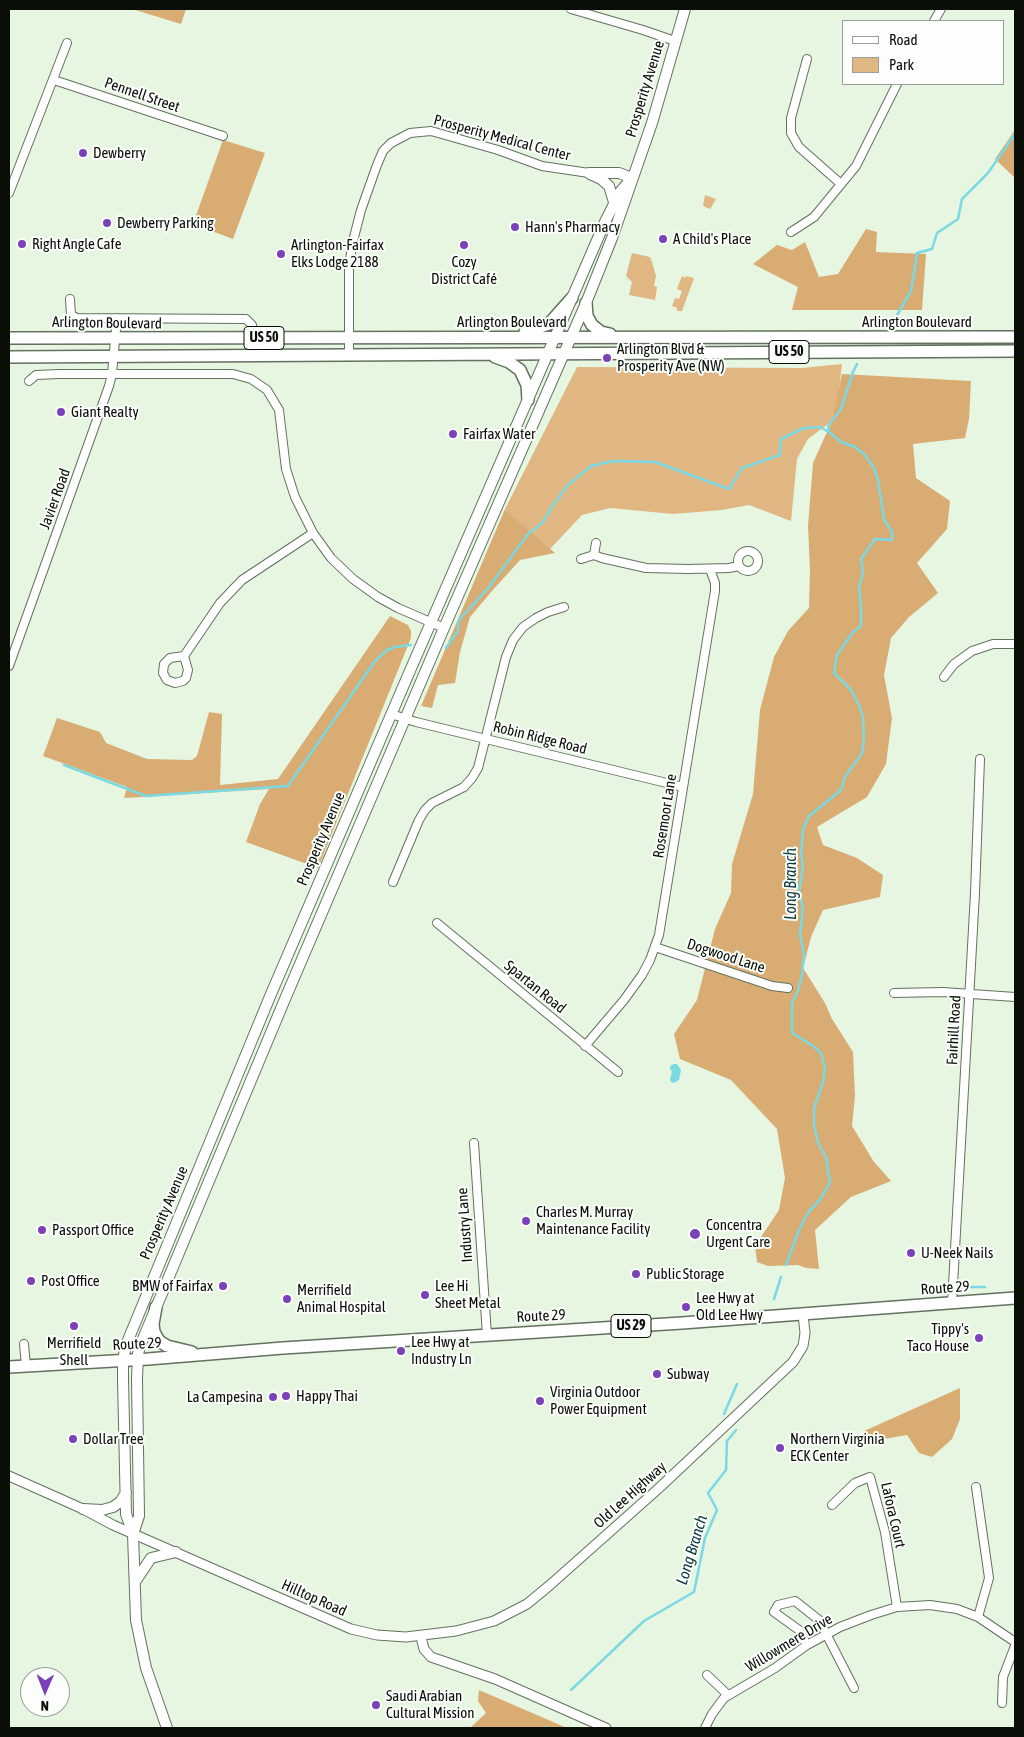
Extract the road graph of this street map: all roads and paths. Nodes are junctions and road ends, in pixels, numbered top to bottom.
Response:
1 (571, 9) edge
2 (685, 9) edge
3 (941, 9) edge
4 (935, 20) edge
5 (675, 42) junction
6 (67, 43) dead end
7 (807, 59) dead end
8 (54, 80) junction
9 (897, 85) edge
10 (222, 136) dead end
11 (589, 174) junction
12 (632, 178) junction
13 (842, 184) junction
14 (9, 193) edge
15 (614, 202) junction
16 (791, 232) dead end
17 (572, 298) junction
18 (70, 300) dead end
19 (586, 303) junction
20 (117, 318) junction
21 (506, 336) junction
22 (555, 336) junction
23 (570, 337) junction
24 (624, 337) junction
25 (1015, 337) edge
26 (9, 338) edge
27 (115, 338) junction
28 (253, 338) junction
29 (349, 338) junction
30 (1015, 351) edge
31 (466, 353) junction
32 (548, 353) junction
33 (563, 353) junction
34 (349, 354) junction
35 (9, 357) edge
36 (114, 357) junction
37 (112, 374) junction
38 (29, 382) dead end
39 (528, 400) junction
40 (313, 533) junction
41 (596, 543) dead end
42 (594, 555) junction
43 (581, 558) dead end
44 (739, 566) dead end
45 (710, 569) junction
46 (564, 607) dead end
47 (431, 622) junction
48 (444, 628) junction
49 (1015, 644) edge
50 (184, 656) dead end
51 (9, 666) edge
52 (944, 676) dead end
53 (392, 714) junction
54 (405, 719) junction
55 (485, 738) junction
56 (980, 759) dead end
57 (683, 787) junction
58 (393, 882) dead end
59 (437, 923) dead end
60 (655, 947) junction
61 (788, 988) dead end
62 (894, 993) dead end
63 (969, 994) junction
64 (1015, 997) edge
65 (586, 1046) junction
66 (618, 1072) dead end
67 (474, 1142) dead end
68 (1015, 1298) edge
69 (952, 1303) junction
70 (156, 1307) junction
71 (803, 1314) junction
72 (487, 1335) junction
73 (24, 1344) dead end
74 (206, 1354) junction
75 (123, 1360) junction
76 (137, 1360) junction
77 (26, 1366) junction
78 (9, 1368) edge
79 (9, 1476) edge
80 (976, 1487) dead end
81 (126, 1493) junction
82 (832, 1504) dead end
83 (83, 1509) junction
84 (133, 1534) junction
85 (176, 1552) junction
86 (134, 1583) junction
87 (897, 1607) junction
88 (978, 1617) junction
89 (826, 1634) junction
90 (421, 1637) junction
91 (1015, 1644) edge
92 (807, 1645) junction
93 (708, 1675) dead end
94 (854, 1688) dead end
95 (728, 1695) junction
96 (1002, 1703) dead end
97 (167, 1728) edge
98 (606, 1728) edge
99 (705, 1728) edge

1 - 5 street
2 - 5 main road, Prosperity Avenue
3 - 4 street
5 - 12 main road, Prosperity Avenue
6 - 8 street
7 - 13 street
8 - 10 street, Pennell Street
8 - 14 street
9 - 13 street
11 - 12 main road
11 - 15 main road
11 - 29 street, Prosperity Medical Center
12 - 15 main road, Prosperity Avenue
12 - 19 main road, Prosperity Avenue
13 - 16 street
15 - 17 main road, Prosperity Avenue
17 - 21 main road
17 - 22 main road, Prosperity Avenue
18 - 20 street
19 - 23 main road, Prosperity Avenue
19 - 24 main road
20 - 27 street, Javier Road
20 - 28 street
21 - 22 main road, Arlington Boulevard / US 50
21 - 29 main road, Arlington Boulevard / US 50
22 - 23 main road, Arlington Boulevard / US 50
22 - 32 main road, Prosperity Avenue
23 - 24 main road, Arlington Boulevard / US 50
23 - 33 main road, Prosperity Avenue
24 - 25 main road, Arlington Boulevard / US 50
26 - 27 main road, Arlington Boulevard / US 50
27 - 28 main road, Arlington Boulevard / US 50
27 - 36 street, Javier Road
28 - 29 main road, Arlington Boulevard / US 50
29 - 34 street, Prosperity Medical Center
30 - 33 main road, Arlington Boulevard / US 50
31 - 32 main road, Arlington Boulevard / US 50
31 - 34 main road, Arlington Boulevard / US 50
31 - 39 main road
32 - 33 main road, Arlington Boulevard / US 50
32 - 39 main road, Prosperity Avenue
33 - 48 main road, Prosperity Avenue
34 - 36 main road, Arlington Boulevard / US 50
35 - 36 main road, Arlington Boulevard / US 50
36 - 37 street, Javier Road
37 - 38 street
37 - 40 street
37 - 51 street, Javier Road
39 - 47 main road, Prosperity Avenue
40 - 47 street
40 - 50 street
41 - 42 street
42 - 43 street
42 - 45 street
44 - 45 street
45 - 57 street, Rosemoor Lane
46 - 55 street
47 - 48 street
47 - 53 main road, Prosperity Avenue
48 - 54 main road, Prosperity Avenue
49 - 52 street
53 - 54 street, Robin Ridge Road
53 - 75 main road, Prosperity Avenue
54 - 55 street, Robin Ridge Road
54 - 70 main road, Prosperity Avenue
55 - 57 street, Robin Ridge Road
55 - 58 street
56 - 63 street, Fairhill Road
57 - 60 street, Rosemoor Lane
59 - 65 street, Spartan Road
60 - 61 street, Dogwood Lane
60 - 65 street, Rosemoor Lane
62 - 63 street
63 - 64 street
63 - 69 street, Fairhill Road
65 - 66 street, Spartan Road
67 - 72 street, Industry Lane
68 - 69 main road, Route 29 / US 29
69 - 71 main road, Route 29 / US 29
70 - 74 main road
70 - 76 main road, Prosperity Avenue
71 - 72 main road, Route 29 / US 29
71 - 90 street, Old Lee Highway
72 - 74 main road, Route 29 / US 29
73 - 77 street
74 - 76 main road, Route 29 / US 29
75 - 76 main road, Route 29 / US 29
75 - 77 main road, Route 29 / US 29
75 - 81 main road, Prosperity Avenue
76 - 84 main road, Prosperity Avenue
77 - 78 main road, Route 29 / US 29
79 - 83 street, Hilltop Road
80 - 88 street
81 - 83 main road
81 - 84 main road, Prosperity Avenue
82 - 87 street, Lafora Court
83 - 84 street, Hilltop Road
84 - 85 street, Hilltop Road
84 - 86 main road, Prosperity Avenue
85 - 86 main road
85 - 90 street, Hilltop Road
86 - 97 main road, Prosperity Avenue
87 - 88 street, Willowmere Drive
87 - 89 street, Willowmere Drive
88 - 91 street, Willowmere Drive
89 - 92 street, Willowmere Drive
89 - 92 street
89 - 94 street
90 - 98 street
91 - 96 street
92 - 95 street, Willowmere Drive
93 - 95 street
95 - 99 street, Willowmere Drive

